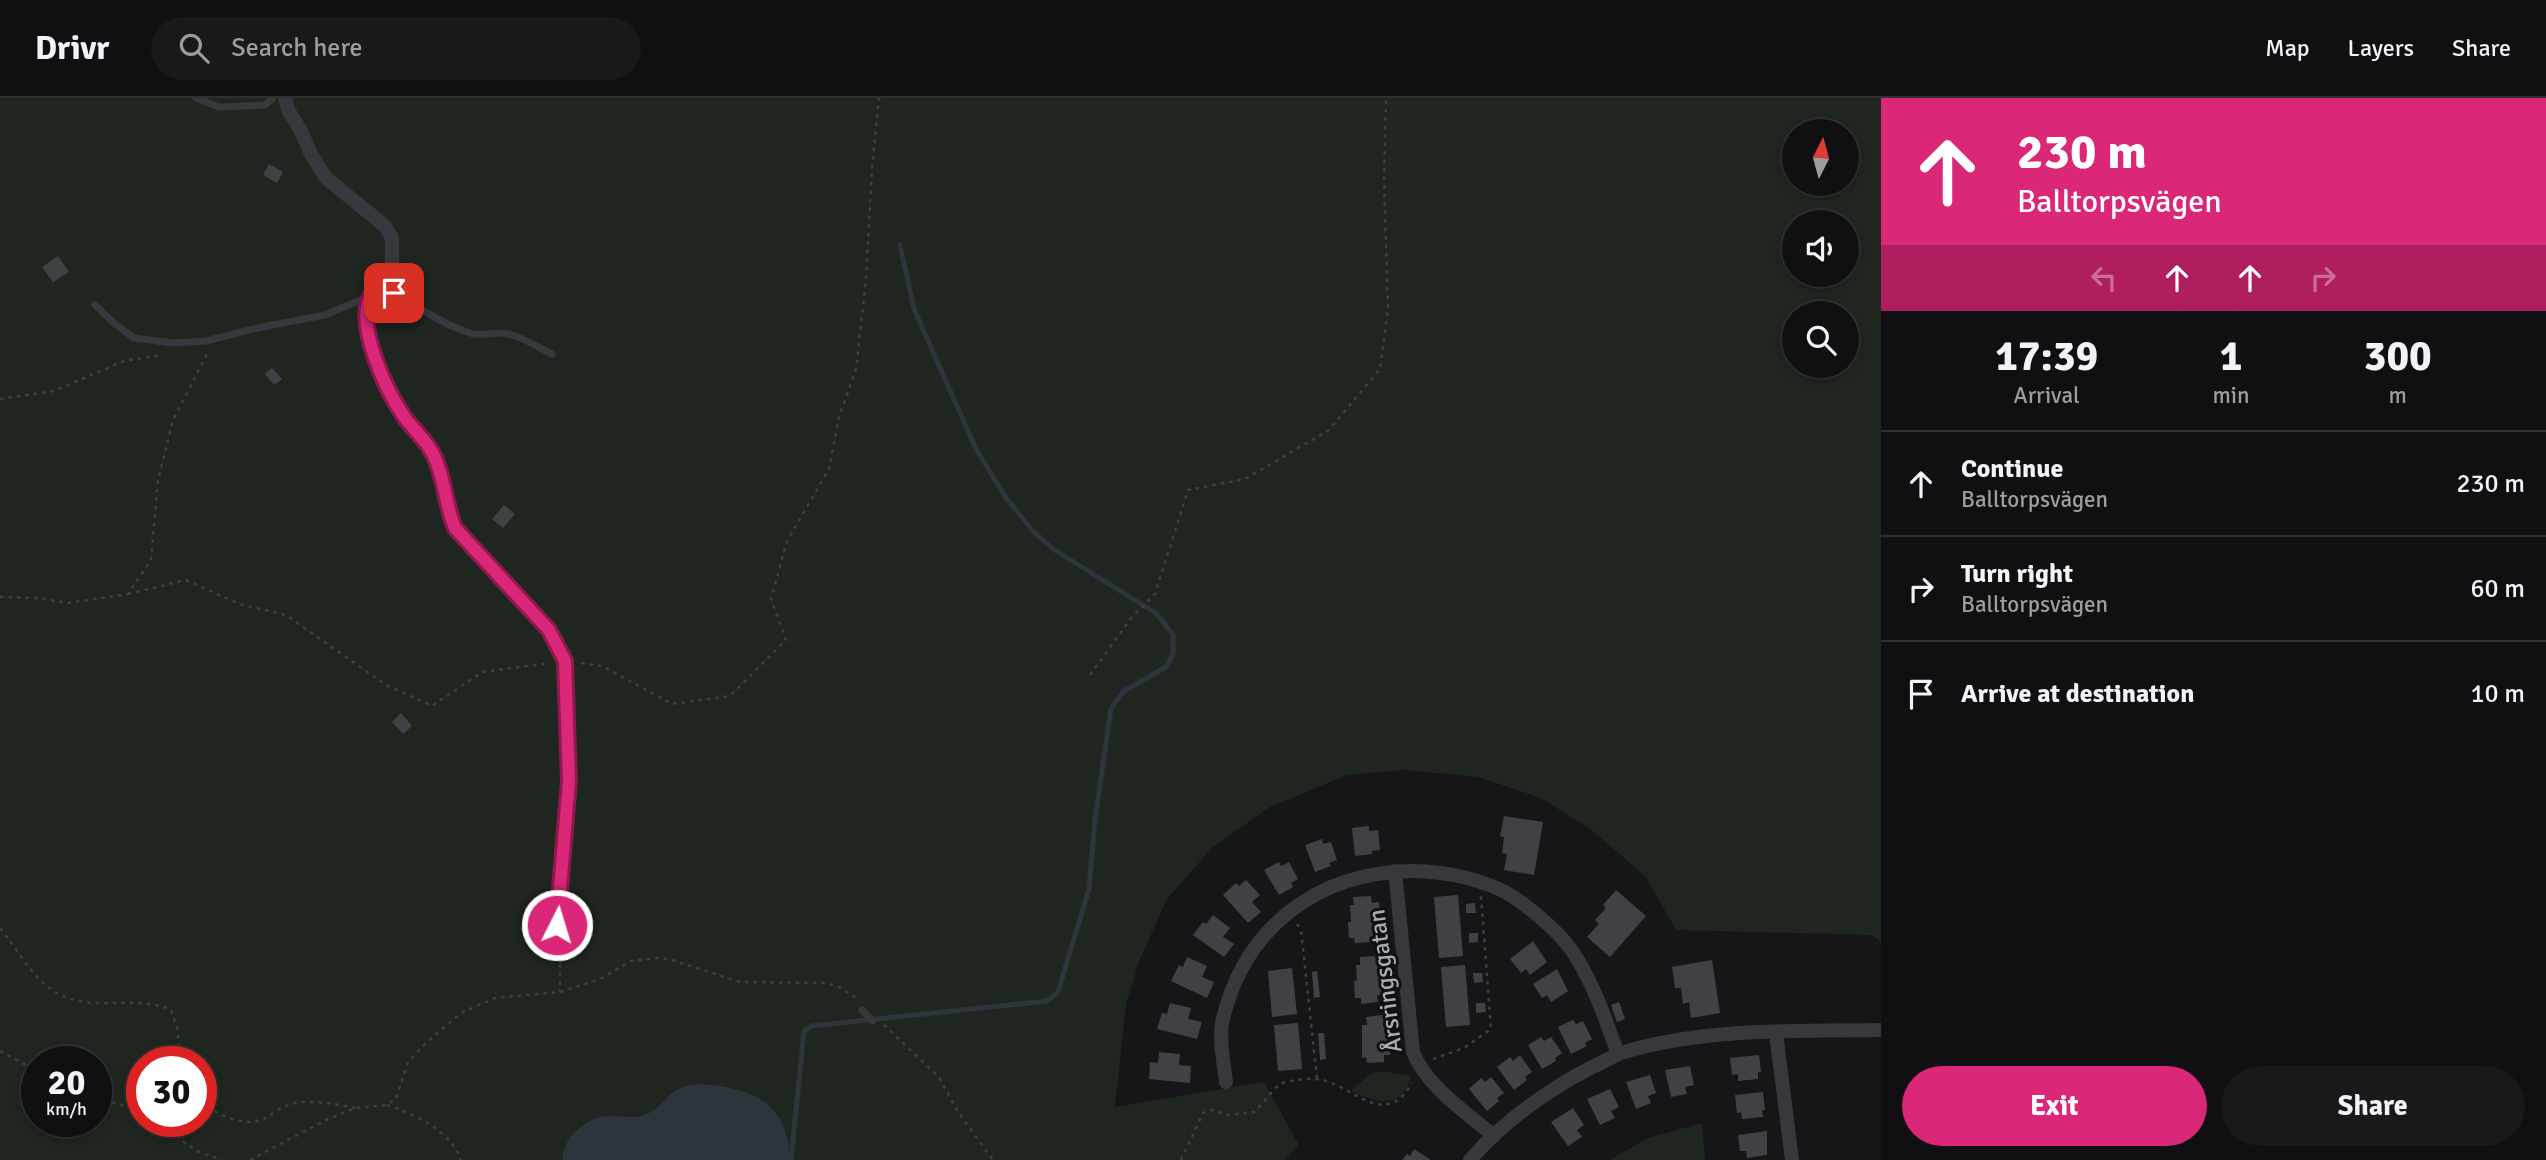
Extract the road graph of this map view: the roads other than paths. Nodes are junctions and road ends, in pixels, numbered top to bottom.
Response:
1 (195, 98) edge
2 (273, 98) edge
3 (285, 98) edge
4 (384, 281) junction
5 (370, 296) junction
6 (95, 305) dead end
7 (552, 354) dead end
8 (1395, 871) junction
9 (552, 935) road end
10 (864, 1008) road end
11 (876, 1020) road end
12 (1881, 1030) edge
13 (1776, 1033) junction
14 (1618, 1054) junction
15 (1226, 1082) dead end
16 (1494, 1136) junction
17 (1470, 1160) edge
18 (1792, 1160) edge

1 - 2 lane
3 - 4 street
4 - 5 street
4 - 7 lane
5 - 6 lane
5 - 9 street
8 - 14 street, Årsringsgatan
8 - 15 street, Årsringsgatan
8 - 16 street, Årsringsgatan
10 - 11 lane
12 - 13 street
13 - 14 street
13 - 18 street
14 - 16 street
16 - 17 street

